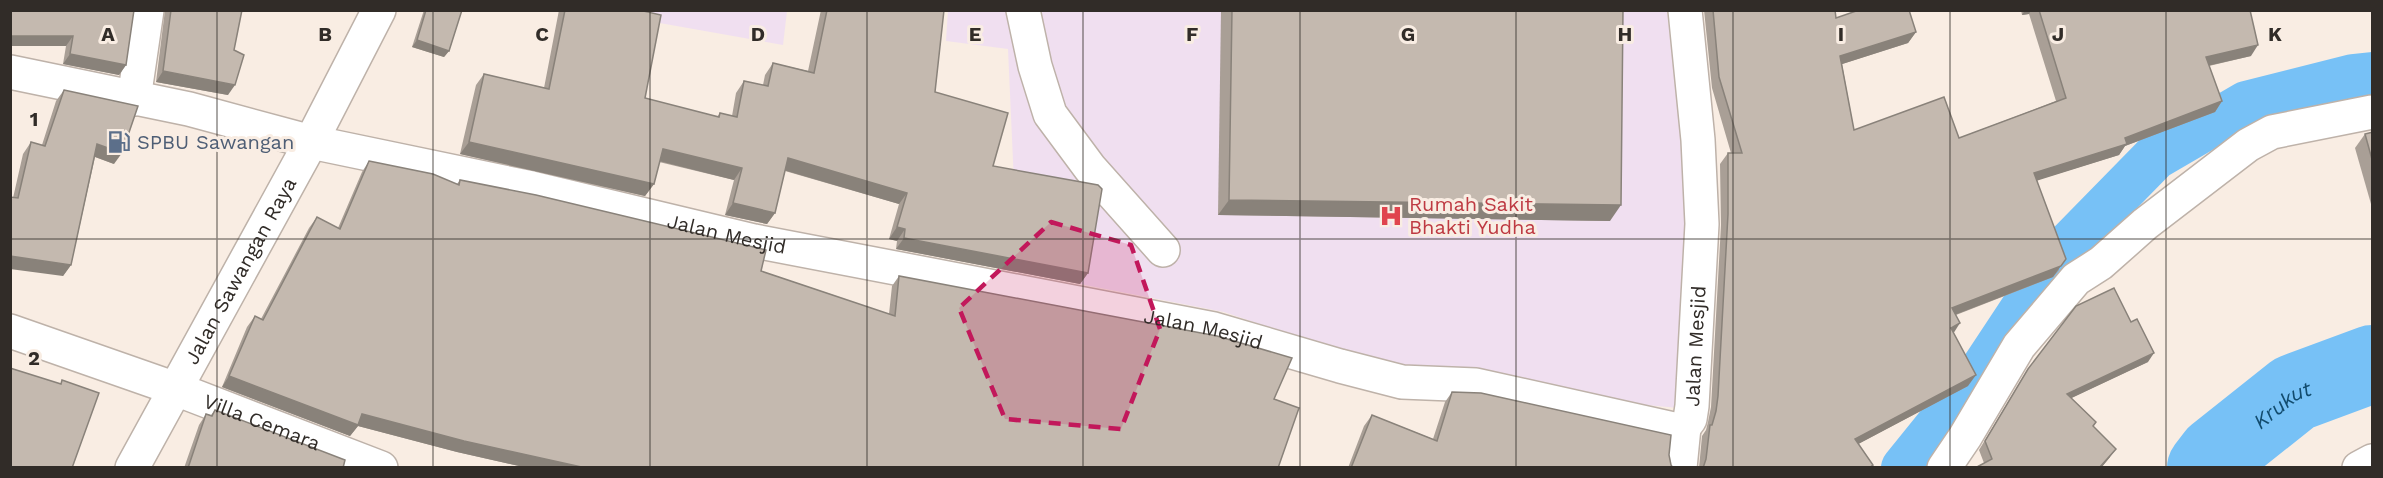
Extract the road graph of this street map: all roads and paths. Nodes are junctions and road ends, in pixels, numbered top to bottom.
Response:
1 (147, 10) edge
2 (379, 10) edge
3 (1023, 10) edge
4 (1685, 10) edge
5 (10, 74) edge
6 (134, 99) junction
7 (2373, 112) edge
8 (308, 148) junction
9 (1163, 250) dead end
10 (10, 331) edge
11 (176, 389) junction
12 (1684, 427) junction
13 (2373, 461) edge
14 (132, 468) edge
15 (381, 468) edge
16 (1680, 468) edge
17 (1944, 468) edge
18 (2359, 468) edge

1 - 6 main road
2 - 8 main road, Jalan Sawangan Raya
3 - 9 main road
4 - 12 main road, Jalan Mesjid
5 - 6 main road
5 - 8 main road
6 - 8 main road
7 - 17 main road
8 - 11 main road, Jalan Sawangan Raya
8 - 12 main road, Jalan Mesjid
10 - 11 main road, Villa Cemara
11 - 14 main road, Jalan Sawangan Raya
11 - 15 main road, Villa Cemara
12 - 16 main road
13 - 18 main road

